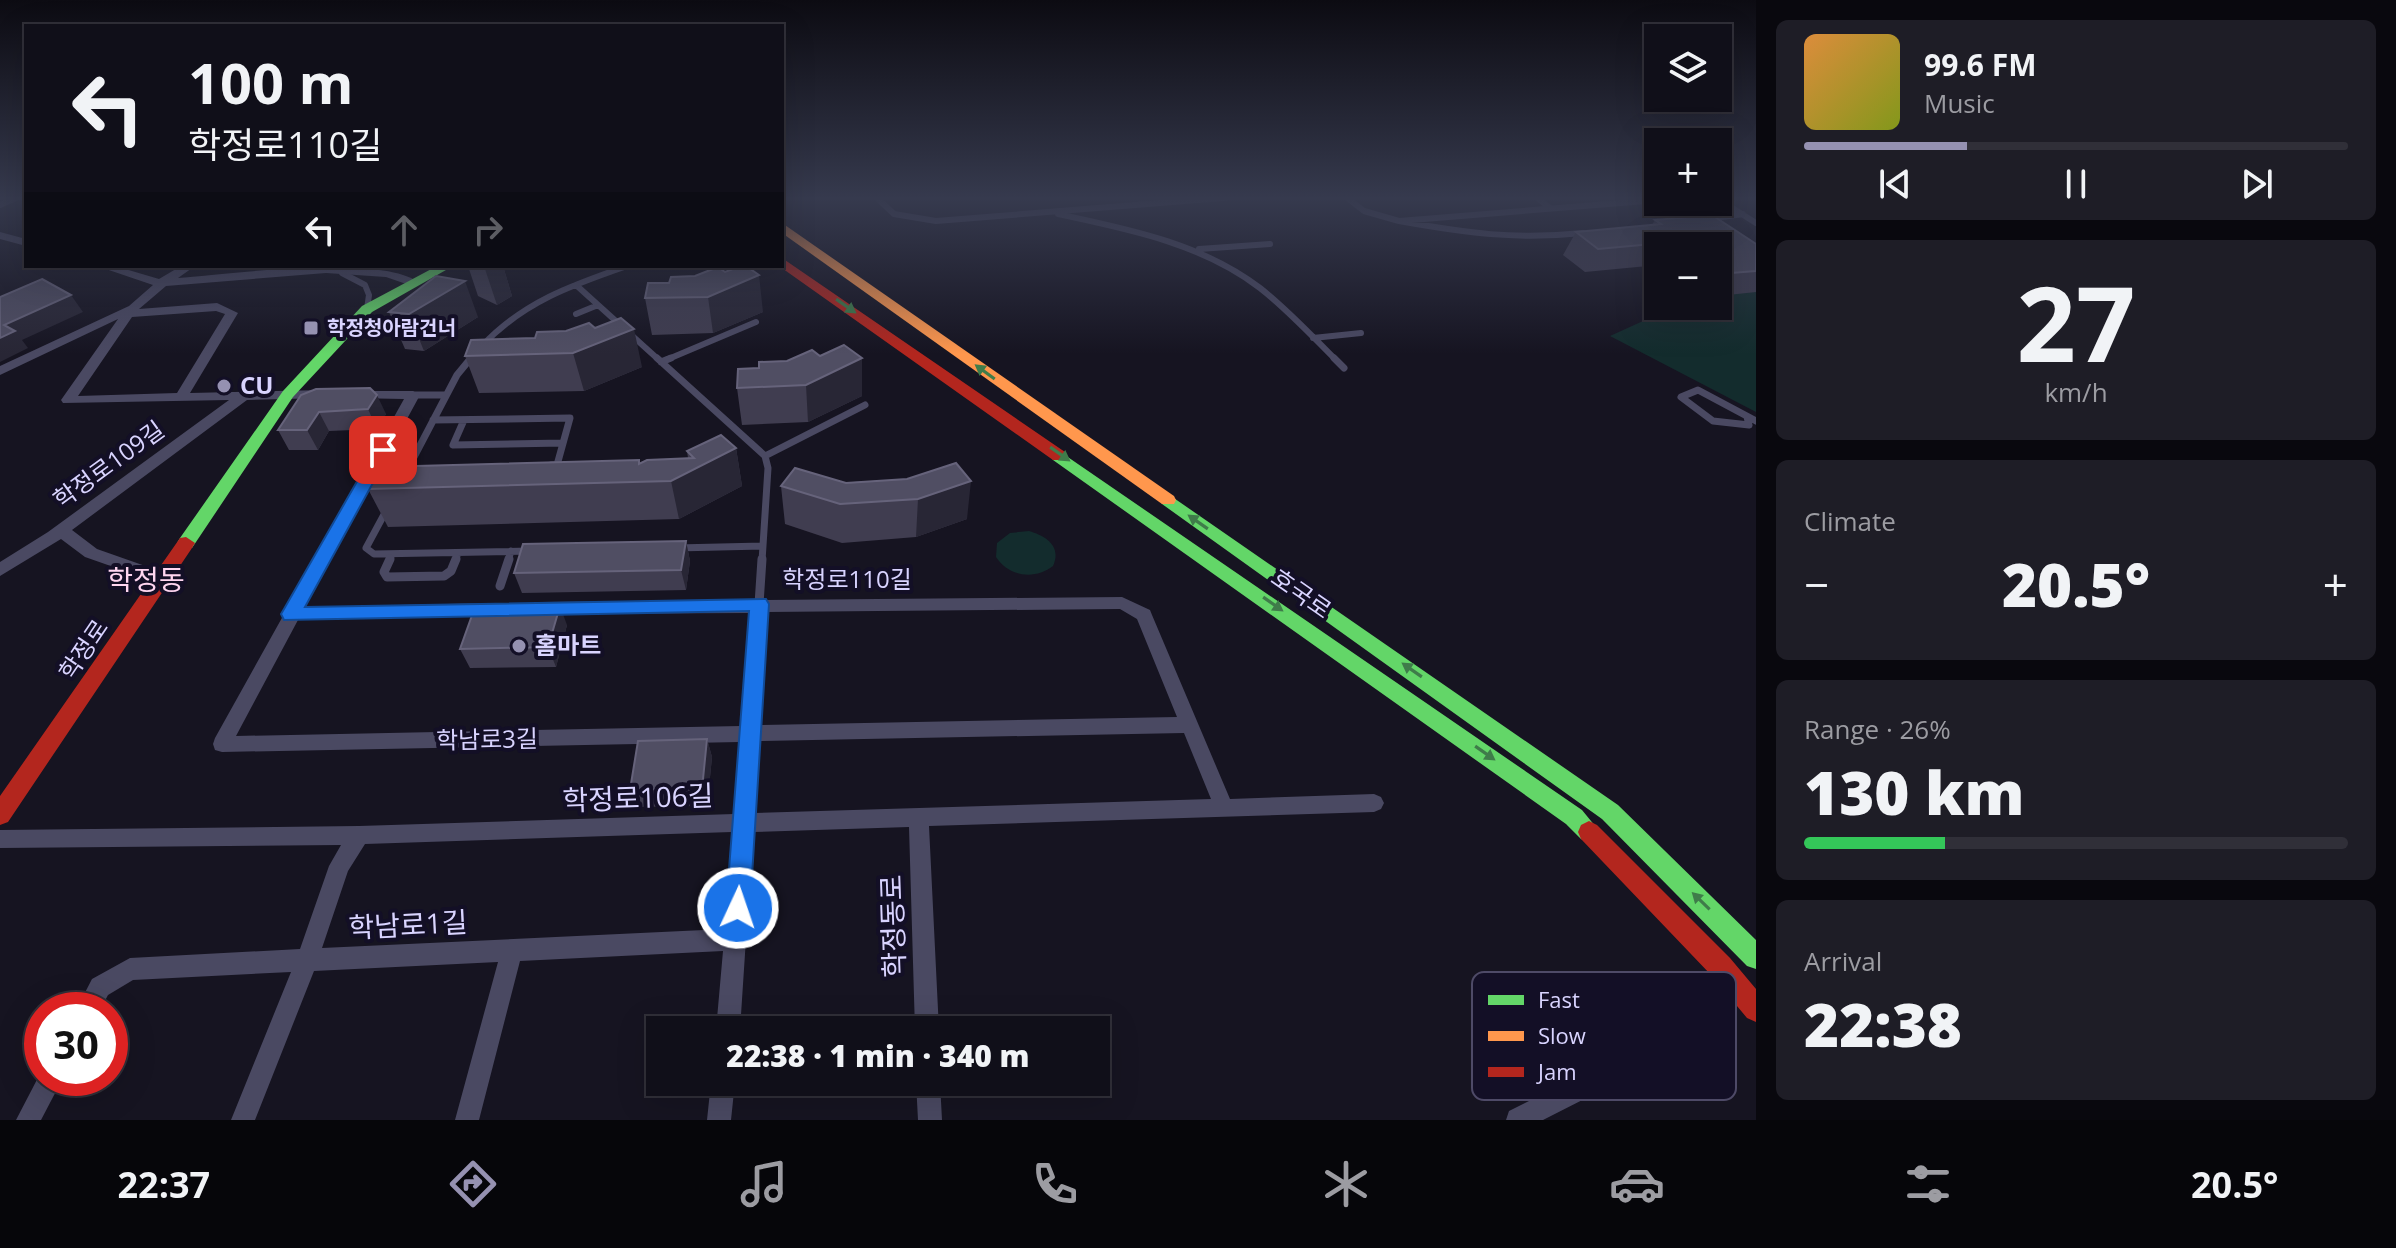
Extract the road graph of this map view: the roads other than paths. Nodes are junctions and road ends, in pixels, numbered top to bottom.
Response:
1 (814, 249) edge
2 (1203, 249) edge
3 (1194, 250) joint
4 (784, 263) edge
5 (109, 268) edge
6 (185, 268) edge
7 (342, 268) edge
8 (443, 268) edge
9 (622, 268) edge
10 (326, 270) junction
11 (412, 282) junction
12 (158, 283) junction
13 (576, 285) junction
14 (598, 305) junction
15 (367, 309) junction
16 (129, 311) junction
17 (576, 314) dead end
18 (756, 322) dead end
19 (1361, 333) dead end
20 (1313, 338) junction
21 (661, 362) junction
22 (1344, 368) dead end
23 (0, 371) edge
24 (288, 394) junction
25 (245, 395) junction
26 (413, 395) junction
27 (446, 395) junction
28 (181, 397) junction
29 (865, 405) dead end
30 (1747, 417) junction
31 (433, 420) junction
32 (464, 420) junction
33 (1756, 421) edge
34 (563, 443) junction
35 (765, 456) junction
36 (538, 465) edge
37 (400, 484) edge
38 (393, 497) edge
39 (61, 530) junction
40 (763, 546) junction
41 (669, 548) edge
42 (511, 551) junction
43 (542, 551) edge
44 (458, 553) junction
45 (392, 554) junction
46 (0, 570) edge
47 (162, 578) junction
48 (500, 586) dead end
49 (759, 604) junction
50 (291, 614) junction
51 (1189, 725) junction
52 (752, 736) junction
53 (1374, 803) dead end
54 (1224, 807) junction
55 (0, 815) edge
56 (919, 820) junction
57 (743, 823) junction
58 (359, 835) junction
59 (0, 839) edge
60 (736, 939) junction
61 (512, 950) junction
62 (1756, 957) edge
63 (307, 961) junction
64 (1725, 972) edge
65 (1736, 985) edge
66 (97, 992) edge
67 (1756, 1009) edge
68 (729, 1016) edge
69 (926, 1016) edge
70 (41, 1096) edge
71 (722, 1096) edge
72 (929, 1096) edge
73 (1556, 1100) edge
74 (28, 1120) edge
75 (243, 1120) edge
76 (467, 1120) edge
77 (719, 1120) edge
78 (930, 1120) edge
79 (1518, 1120) edge

62 -> 1 main road, 호국로
2 - 3 lane
3 - 20 lane
4 -> 64 main road, 호국로
5 - 12 street
6 - 12 street
7 - 10 lane
8 - 11 main road, 학정로
9 - 13 lane
10 - 11 street
10 - 12 street
10 - 15 lane
11 - 15 main road, 학정로
12 - 16 street
13 - 14 lane
13 - 27 lane
14 - 17 lane
14 - 21 lane
15 - 24 main road, 학정로
16 - 23 street
16 - 28 street
16 - 28 street
18 - 21 lane
19 - 20 lane
20 - 22 lane
21 - 35 lane
24 - 25 street
24 - 26 street
24 - 47 main road, 학정로
25 - 28 street
25 - 39 street, 학정로109길
26 - 27 lane
26 - 50 street
27 - 31 lane
29 - 35 lane
30 - 30 lane
30 - 33 lane
31 - 32 lane
31 - 37 lane
32 - 34 lane
32 - 34 lane
34 - 36 lane
35 - 40 lane
38 - 45 lane
39 - 46 street, 학정로109길
39 - 47 street
40 - 41 lane
40 - 49 lane
42 - 43 lane
42 - 44 lane
42 - 48 lane
44 - 45 lane
44 - 45 lane
47 - 55 main road, 학정로
49 - 50 street, 학정로110길
49 - 51 street, 학정로110길
49 - 52 street
50 - 52 street, 학남로3길
51 - 52 street, 학남로3길
51 - 54 street, 학정로110길
52 - 57 street
53 - 54 street, 학정로106길
54 - 56 street, 학정로106길
56 - 57 street, 학정로106길
56 - 69 street, 학정동로
57 - 58 street, 학정로106길
57 - 60 street
58 - 59 street, 학정로106길
58 - 63 street, 학남로1길
60 - 61 street
60 - 68 street
61 - 63 street, 학남로1길
61 - 76 street
63 - 66 street
63 - 75 street, 학남로1길
65 -> 67 main road, 호국로
70 - 74 street
71 - 77 street
72 - 78 street
73 - 79 street

